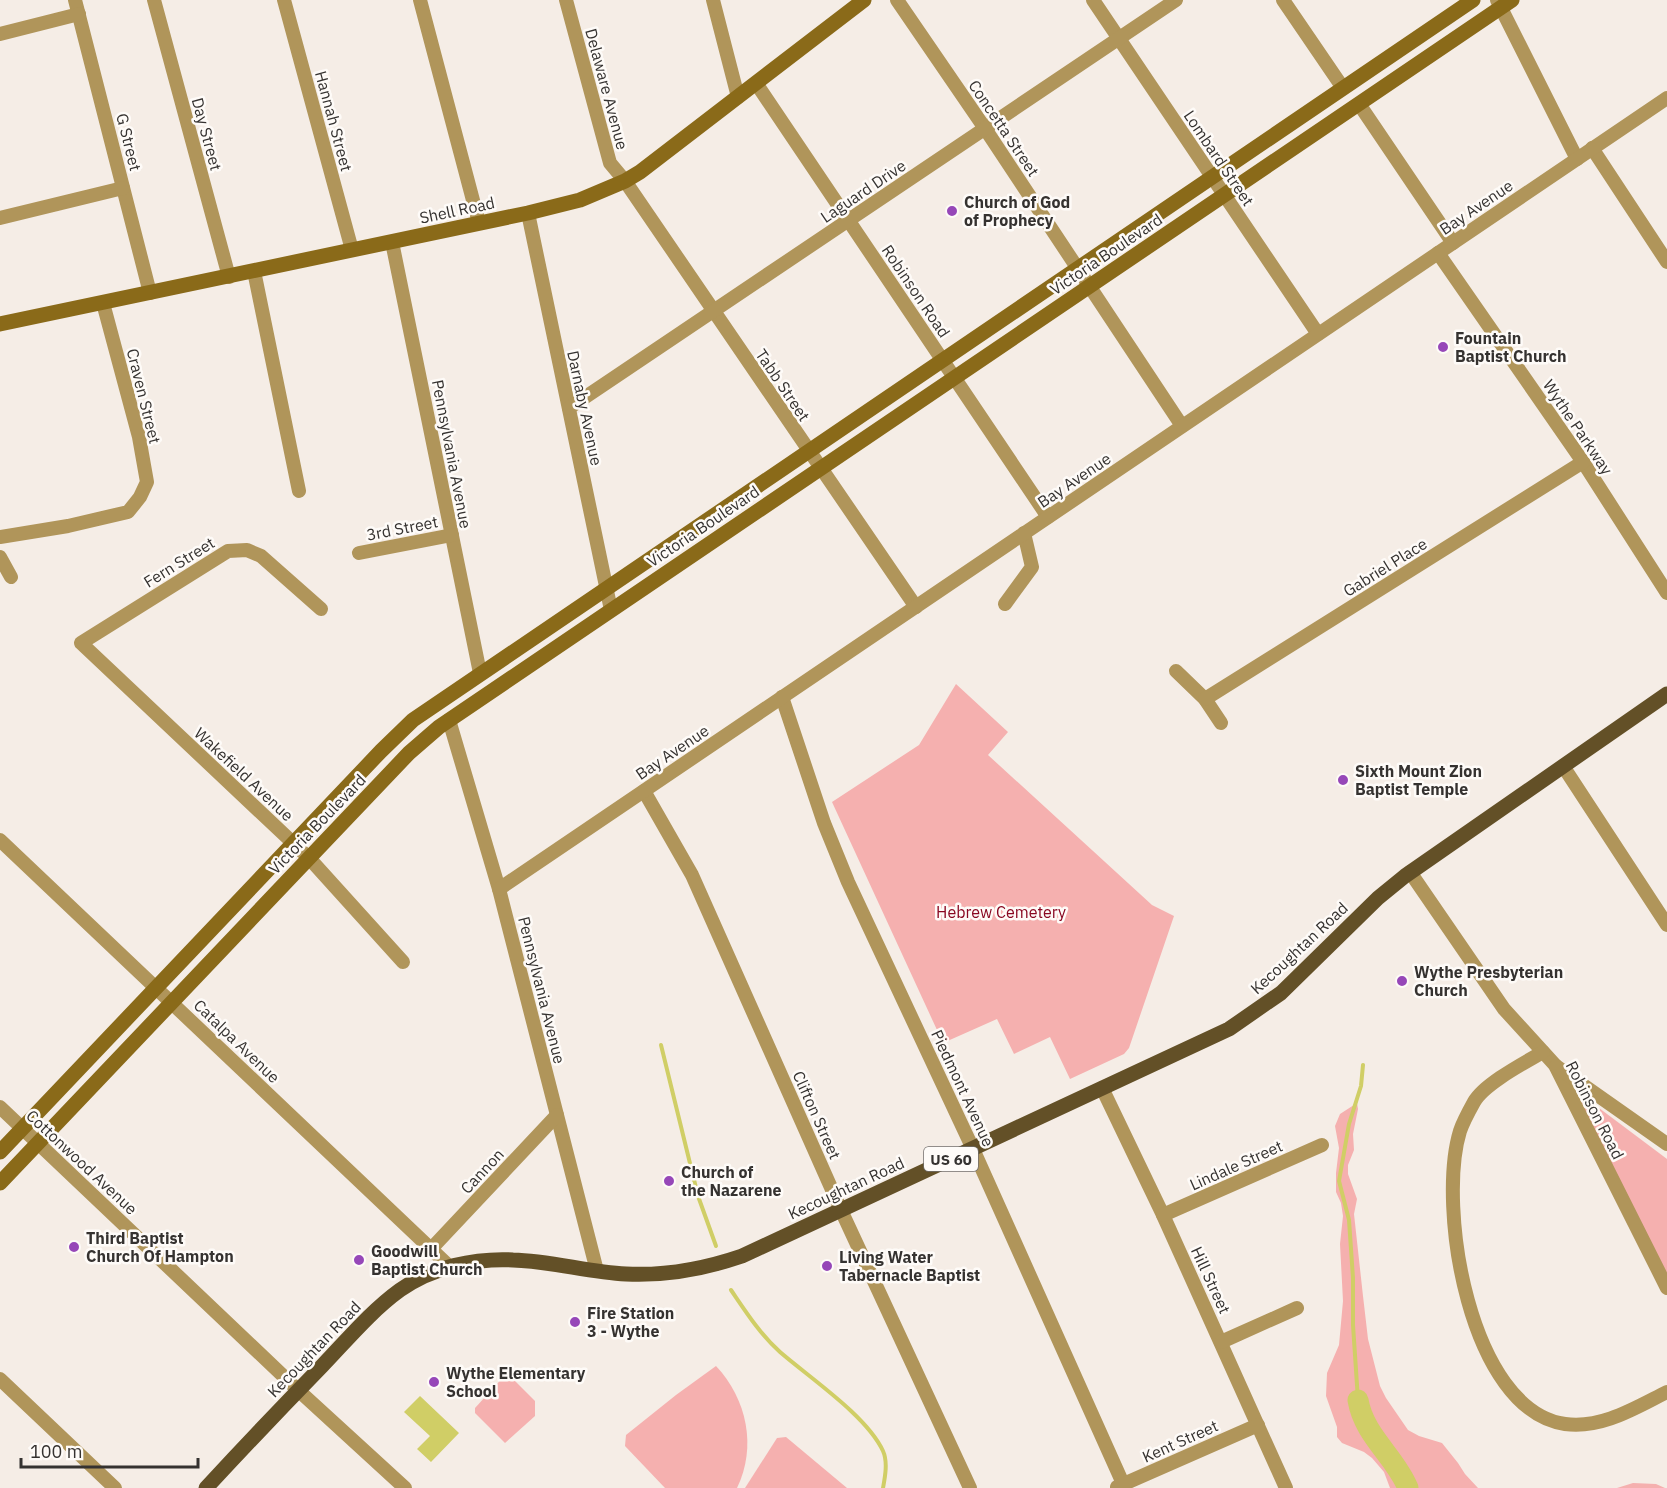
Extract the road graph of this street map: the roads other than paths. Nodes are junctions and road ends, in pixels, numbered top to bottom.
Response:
1 (75, 0) edge
2 (154, 0) edge
3 (284, 0) edge
4 (420, 0) edge
5 (566, 0) edge
6 (712, 0) edge
7 (897, 0) edge
8 (1093, 0) edge
9 (1176, 0) edge
10 (1283, 0) edge
11 (1473, 0) edge
12 (860, 1) edge
13 (1503, 3) edge
14 (80, 14) junction
15 (0, 34) edge
16 (1119, 37) junction
17 (756, 83) junction
18 (1343, 88) junction
19 (738, 97) junction
20 (1667, 98) edge
21 (1359, 104) junction
22 (984, 127) junction
23 (1592, 148) junction
24 (1577, 159) junction
25 (1212, 177) junction
26 (625, 181) junction
27 (123, 188) junction
28 (1224, 195) junction
29 (528, 213) junction
30 (0, 218) edge
31 (849, 221) junction
32 (478, 223) junction
33 (392, 242) junction
34 (1453, 243) junction
35 (351, 250) junction
36 (1438, 252) junction
37 (1667, 262) edge
38 (1078, 268) junction
39 (254, 272) junction
40 (229, 277) junction
41 (1089, 286) junction
42 (150, 293) junction
43 (103, 303) junction
44 (712, 310) junction
45 (0, 324) edge
46 (1318, 334) junction
47 (943, 359) junction
48 (955, 377) junction
49 (568, 408) junction
50 (1182, 426) junction
51 (808, 450) junction
52 (1583, 462) junction
53 (820, 468) junction
54 (298, 491) dead end
55 (1048, 517) junction
56 (1024, 533) junction
57 (452, 535) junction
58 (0, 537) edge
59 (359, 553) dead end
60 (0, 557) edge
61 (11, 577) dead end
62 (605, 588) junction
63 (1667, 592) edge
64 (1005, 604) dead end
65 (916, 606) junction
66 (321, 609) dead end
67 (611, 610) junction
68 (81, 643) joint
69 (1176, 671) dead end
70 (480, 673) junction
71 (1667, 694) edge
72 (782, 698) junction
73 (1205, 699) junction
74 (449, 720) junction
75 (1221, 723) dead end
76 (1563, 766) junction
77 (644, 791) junction
78 (0, 840) edge
79 (294, 843) junction
80 (309, 858) junction
81 (1410, 872) junction
82 (499, 889) junction
83 (1667, 925) edge
84 (403, 963) dead end
85 (157, 987) junction
86 (172, 1002) junction
87 (1543, 1052) junction
88 (1555, 1065) junction
89 (1102, 1088) junction
90 (0, 1107) edge
91 (557, 1115) junction
92 (22, 1128) junction
93 (38, 1143) junction
94 (1667, 1144) edge
95 (1322, 1145) dead end
96 (974, 1149) junction
97 (0, 1152) edge
98 (0, 1183) edge
99 (841, 1210) junction
100 (1163, 1215) junction
101 (431, 1249) junction
102 (450, 1267) junction
103 (597, 1271) junction
104 (1667, 1288) edge
105 (1297, 1308) dead end
106 (1221, 1342) junction
107 (0, 1379) edge
108 (298, 1390) junction
109 (1667, 1392) edge
110 (1258, 1425) junction
111 (1121, 1487) edge
112 (115, 1488) edge
113 (206, 1488) edge
114 (405, 1488) edge
115 (970, 1488) edge
116 (1286, 1488) edge

1 - 14 street, G Street
2 - 40 street, Day Street
3 - 35 street, Hannah Street
4 - 32 street
5 - 26 street, Delaware Avenue
6 - 19 street
7 - 22 street, Concetta Street
8 - 16 street, Lombard Street
9 - 16 street, Laguard Drive
10 - 18 street
11 - 18 main road, Victoria Boulevard
12 - 17 main road, Shell Road
13 - 21 main road, Victoria Boulevard
13 - 24 street
14 - 15 street
14 - 27 street, G Street
16 - 22 street, Laguard Drive
16 - 25 street, Lombard Street
17 - 19 main road, Shell Road
17 - 31 street, Robinson Road
18 - 25 main road, Victoria Boulevard
19 - 26 main road, Shell Road
20 - 23 street, Bay Avenue
21 - 28 main road, Victoria Boulevard
21 - 34 street
22 - 31 street, Laguard Drive
22 - 38 street, Concetta Street
23 - 24 street, Bay Avenue
23 - 37 street
24 - 34 street, Bay Avenue
25 - 28 street, Lombard Street
25 - 38 main road, Victoria Boulevard
26 - 29 main road, Shell Road
26 - 44 street, Tabb Street
27 - 30 street
27 - 42 street, G Street
28 - 41 main road, Victoria Boulevard
28 - 46 street, Lombard Street
29 - 32 main road, Shell Road
29 - 49 street, Darnaby Avenue
31 - 44 street, Laguard Drive
31 - 47 street, Robinson Road
32 - 33 main road, Shell Road
33 - 35 main road, Shell Road
33 - 57 street, Pennsylvania Avenue
34 - 36 street, Bay Avenue
35 - 39 main road, Shell Road
36 - 46 street, Bay Avenue
36 - 52 street, Wythe Parkway
38 - 41 street, Concetta Street
38 - 47 main road, Victoria Boulevard
39 - 40 main road, Shell Road
39 - 54 street
40 - 42 main road, Shell Road
41 - 48 main road, Victoria Boulevard
41 - 50 street, Concetta Street
42 - 43 main road, Shell Road
43 - 45 main road, Shell Road
43 - 58 street, Craven Street
44 - 49 street, Laguard Drive
44 - 51 street, Tabb Street
46 - 50 street, Bay Avenue
47 - 48 street, Robinson Road
47 - 51 main road, Victoria Boulevard
48 - 53 main road, Victoria Boulevard
48 - 55 street, Robinson Road
49 - 62 street, Darnaby Avenue
50 - 55 street, Bay Avenue
51 - 53 street, Tabb Street
51 - 62 main road, Victoria Boulevard
52 - 63 street, Wythe Parkway
52 - 73 street, Gabriel Place
53 - 65 street, Tabb Street
53 - 67 main road, Victoria Boulevard
55 - 56 street, Bay Avenue
56 - 64 street
56 - 65 street, Bay Avenue
57 - 59 street, 3rd Street
57 - 70 street, Pennsylvania Avenue
60 - 61 street
62 - 67 street, Darnaby Avenue
62 - 70 main road, Victoria Boulevard
65 - 72 street, Bay Avenue
66 - 68 street, Fern Street
67 - 74 main road, Victoria Boulevard
68 - 79 street, Wakefield Avenue
69 - 73 street
70 - 79 main road, Victoria Boulevard
71 - 76 main road, Kecoughtan Road / US 60
72 - 77 street, Bay Avenue
72 - 96 street, Piedmont Avenue
73 - 75 street
74 - 80 main road, Victoria Boulevard
74 - 82 street, Pennsylvania Avenue
76 - 81 main road, Kecoughtan Road / US 60
76 - 83 street
77 - 82 street, Bay Avenue
77 - 99 street, Clifton Street
78 - 85 street, Catalpa Avenue
79 - 80 street, Wakefield Avenue
79 - 85 main road, Victoria Boulevard
80 - 84 street, Wakefield Avenue
80 - 86 main road, Victoria Boulevard
81 - 87 street, Robinson Road
81 - 89 main road, Kecoughtan Road / US 60
82 - 91 street, Pennsylvania Avenue
85 - 86 street, Catalpa Avenue
85 - 92 main road, Victoria Boulevard
86 - 93 main road, Victoria Boulevard
86 - 101 street, Catalpa Avenue
87 - 88 street, Robinson Road
87 - 109 street
88 - 94 street
88 - 104 street, Robinson Road
89 - 96 main road, Kecoughtan Road / US 60
89 - 100 street, Hill Street
90 - 92 street, Cottonwood Avenue
91 - 101 street, Cannon
91 - 103 street, Pennsylvania Avenue
92 - 93 street, Cottonwood Avenue
92 - 97 main road, Victoria Boulevard
93 - 98 main road, Victoria Boulevard
93 - 108 street, Cottonwood Avenue
95 - 100 street, Lindale Street
96 - 99 main road, Kecoughtan Road / US 60
96 - 111 street, Piedmont Avenue
99 - 103 main road, Kecoughtan Road / US 60
99 - 115 street, Clifton Street
100 - 106 street, Hill Street
101 - 102 street, Catalpa Avenue
102 - 103 main road, Kecoughtan Road / US 60
102 - 108 main road, Kecoughtan Road / US 60
105 - 106 street
106 - 110 street, Hill Street
107 - 112 street
108 - 113 main road, Kecoughtan Road / US 60
108 - 114 street, Cottonwood Avenue
110 - 111 street, Kent Street
110 - 116 street, Hill Street

